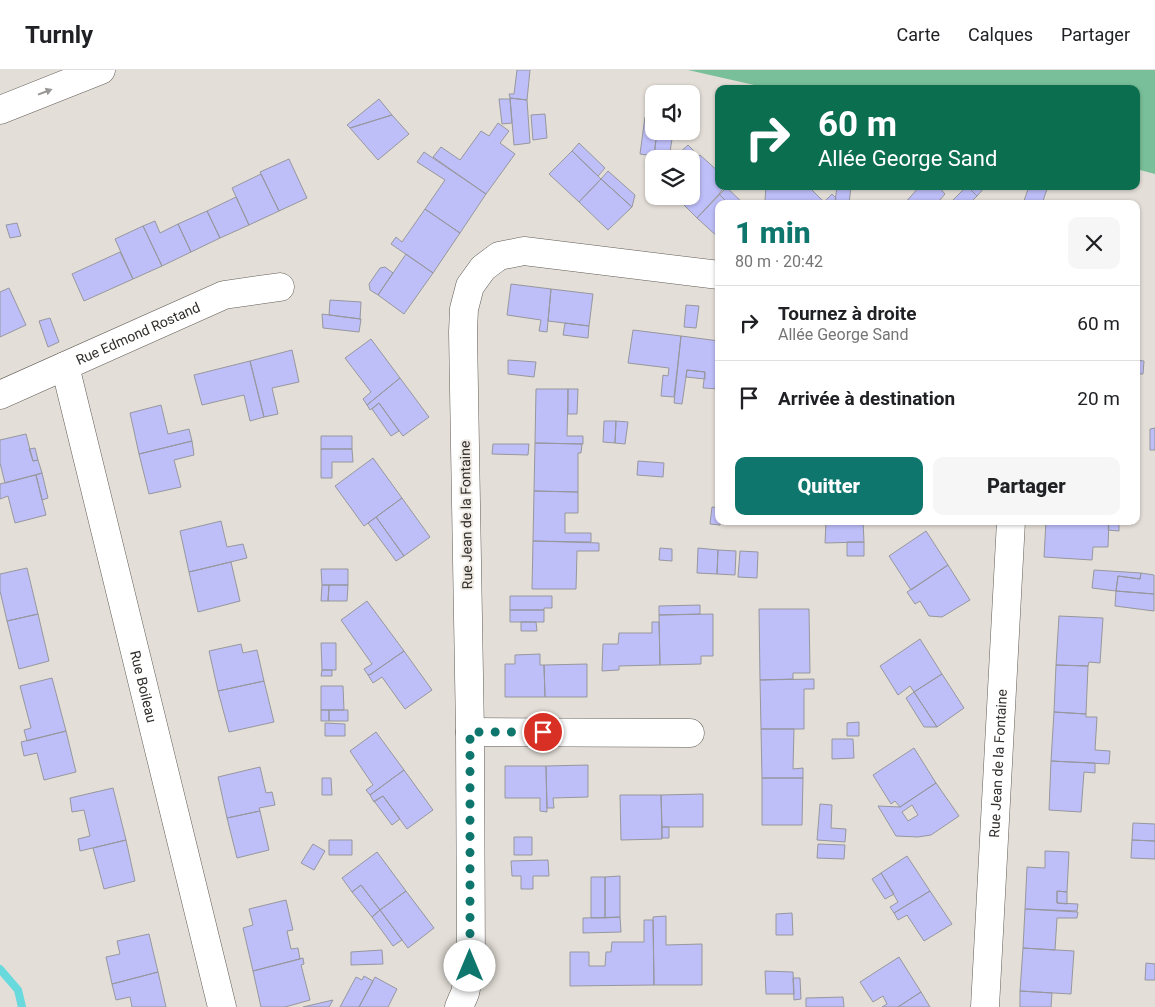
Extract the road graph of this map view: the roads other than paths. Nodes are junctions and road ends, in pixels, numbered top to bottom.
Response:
1 (102, 70) edge
2 (0, 110) edge
3 (715, 275) edge
4 (280, 287) dead end
5 (65, 366) junction
6 (0, 395) edge
7 (1011, 525) edge
8 (470, 732) junction
9 (690, 732) dead end
10 (222, 1007) edge
11 (458, 1007) edge
12 (985, 1007) edge

2 -> 1 main road
3 - 8 main road, Rue Jean de la Fontaine
4 - 5 main road, Rue Edmond Rostand
5 - 6 main road, Rue Edmond Rostand
5 - 10 main road, Rue Boileau
7 - 12 main road, Rue Jean de la Fontaine
8 - 9 main road
8 - 11 main road, Rue Jean de la Fontaine

